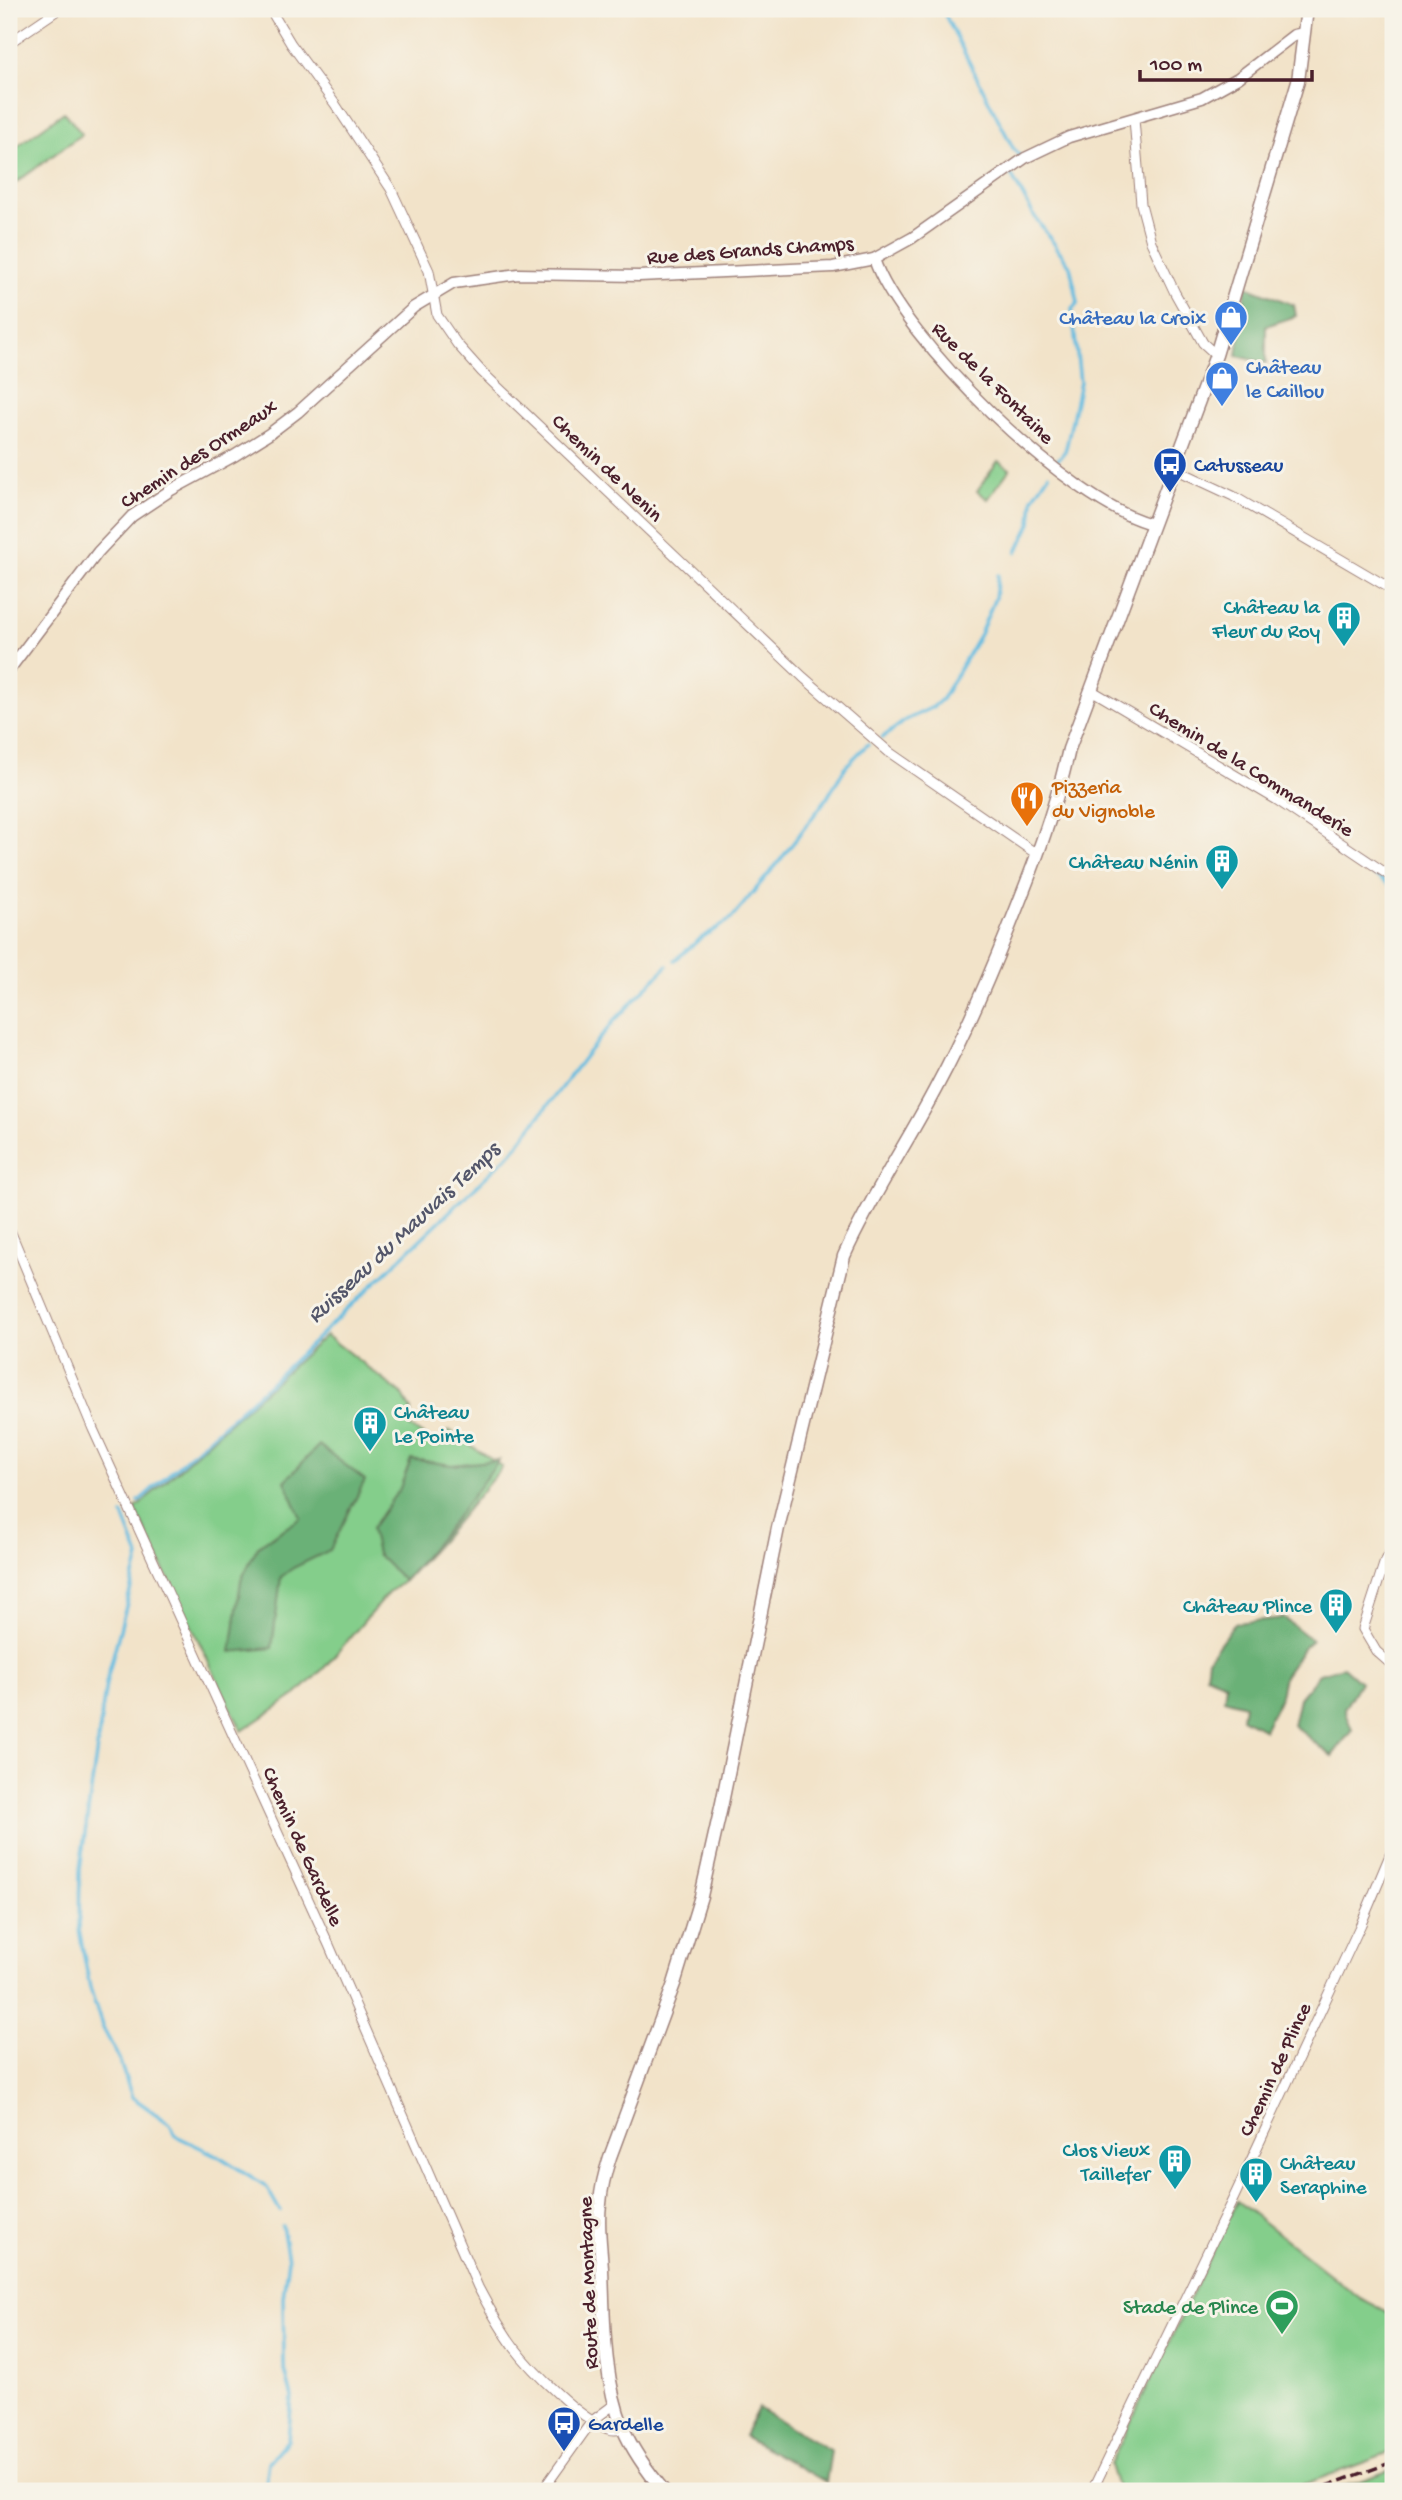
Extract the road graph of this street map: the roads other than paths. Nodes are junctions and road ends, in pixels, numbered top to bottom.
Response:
1 (59, 9) edge
2 (270, 9) edge
3 (1307, 9) edge
4 (1304, 33) junction
5 (9, 43) edge
6 (1134, 119) junction
7 (874, 259) junction
8 (433, 293) junction
9 (1216, 355) junction
10 (1174, 469) junction
11 (1152, 524) junction
12 (1393, 590) edge
13 (9, 670) edge
14 (1091, 690) junction
15 (1038, 855) junction
16 (1393, 878) edge
17 (9, 1228) edge
18 (1393, 1547) edge
19 (1393, 1666) edge
20 (1393, 1849) edge
21 (615, 2404) junction
22 (592, 2421) junction
23 (624, 2429) junction
24 (542, 2491) edge
25 (664, 2491) edge
26 (1092, 2491) edge

1 - 5 street
2 - 8 street, Chemin de Nenin
3 - 4 main road, Route de Montagne
4 - 6 street, Rue des Grands Champs
4 - 9 main road, Route de Montagne
6 - 7 street, Rue des Grands Champs
6 - 9 street
7 - 8 street, Rue des Grands Champs
7 - 11 street, Rue de la Fontaine
8 - 13 street, Chemin des Ormeaux
8 - 15 street, Chemin de Nenin
9 - 10 main road, Route de Montagne
10 - 11 main road, Route de Montagne
10 - 12 street
11 - 14 main road, Route de Montagne
14 - 15 main road, Route de Montagne
14 - 16 street, Chemin de la Commanderie
15 - 21 main road, Route de Montagne
17 - 22 street, Chemin de Gardelle
18 - 19 street
20 - 26 street, Chemin de Plince
21 - 22 street
21 - 23 main road, Route de Montagne
22 - 23 street, Chemin de Gardelle
22 - 24 street
23 - 25 main road, Route de Montagne

